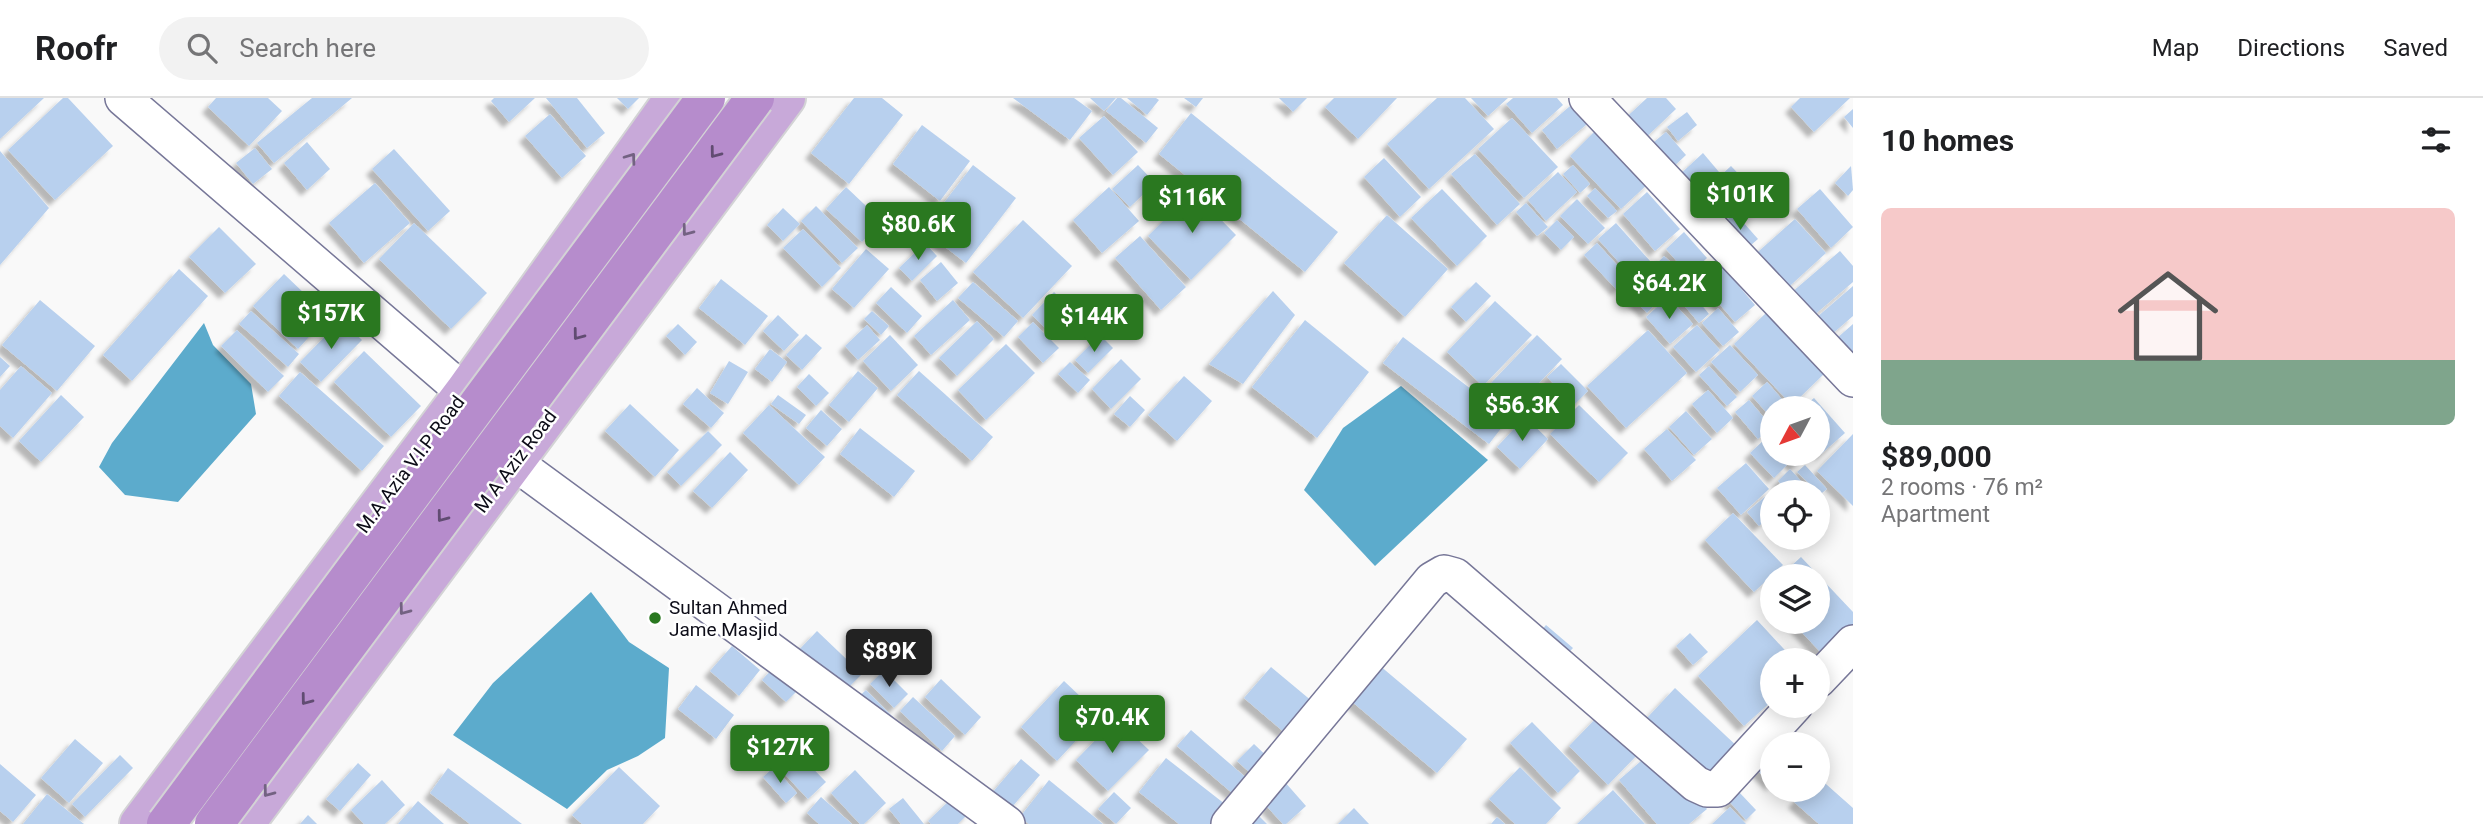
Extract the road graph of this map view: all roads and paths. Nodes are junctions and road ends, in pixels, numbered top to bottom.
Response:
1 (123, 98) edge
2 (674, 98) edge
3 (706, 98) edge
4 (755, 98) edge
5 (786, 98) edge
6 (1587, 98) edge
7 (1853, 379) edge
8 (464, 392) junction
9 (514, 462) junction
10 (1853, 643) edge
11 (1830, 667) edge
12 (1783, 718) edge
13 (139, 824) edge
14 (166, 824) edge
15 (214, 824) edge
16 (245, 824) edge
17 (1007, 824) edge
18 (1229, 824) edge

1 - 8 street
8 -> 2 main road, M.A Azia V.I.P Road
3 - 14 highway, bridge
4 -> 15 highway, bridge
5 -> 9 main road, M A Aziz Road
6 - 7 street
8 - 9 street
8 - 13 main road, M.A Azia V.I.P Road
9 -> 16 main road, M A Aziz Road
9 - 17 street
10 - 11 street
12 - 18 street

